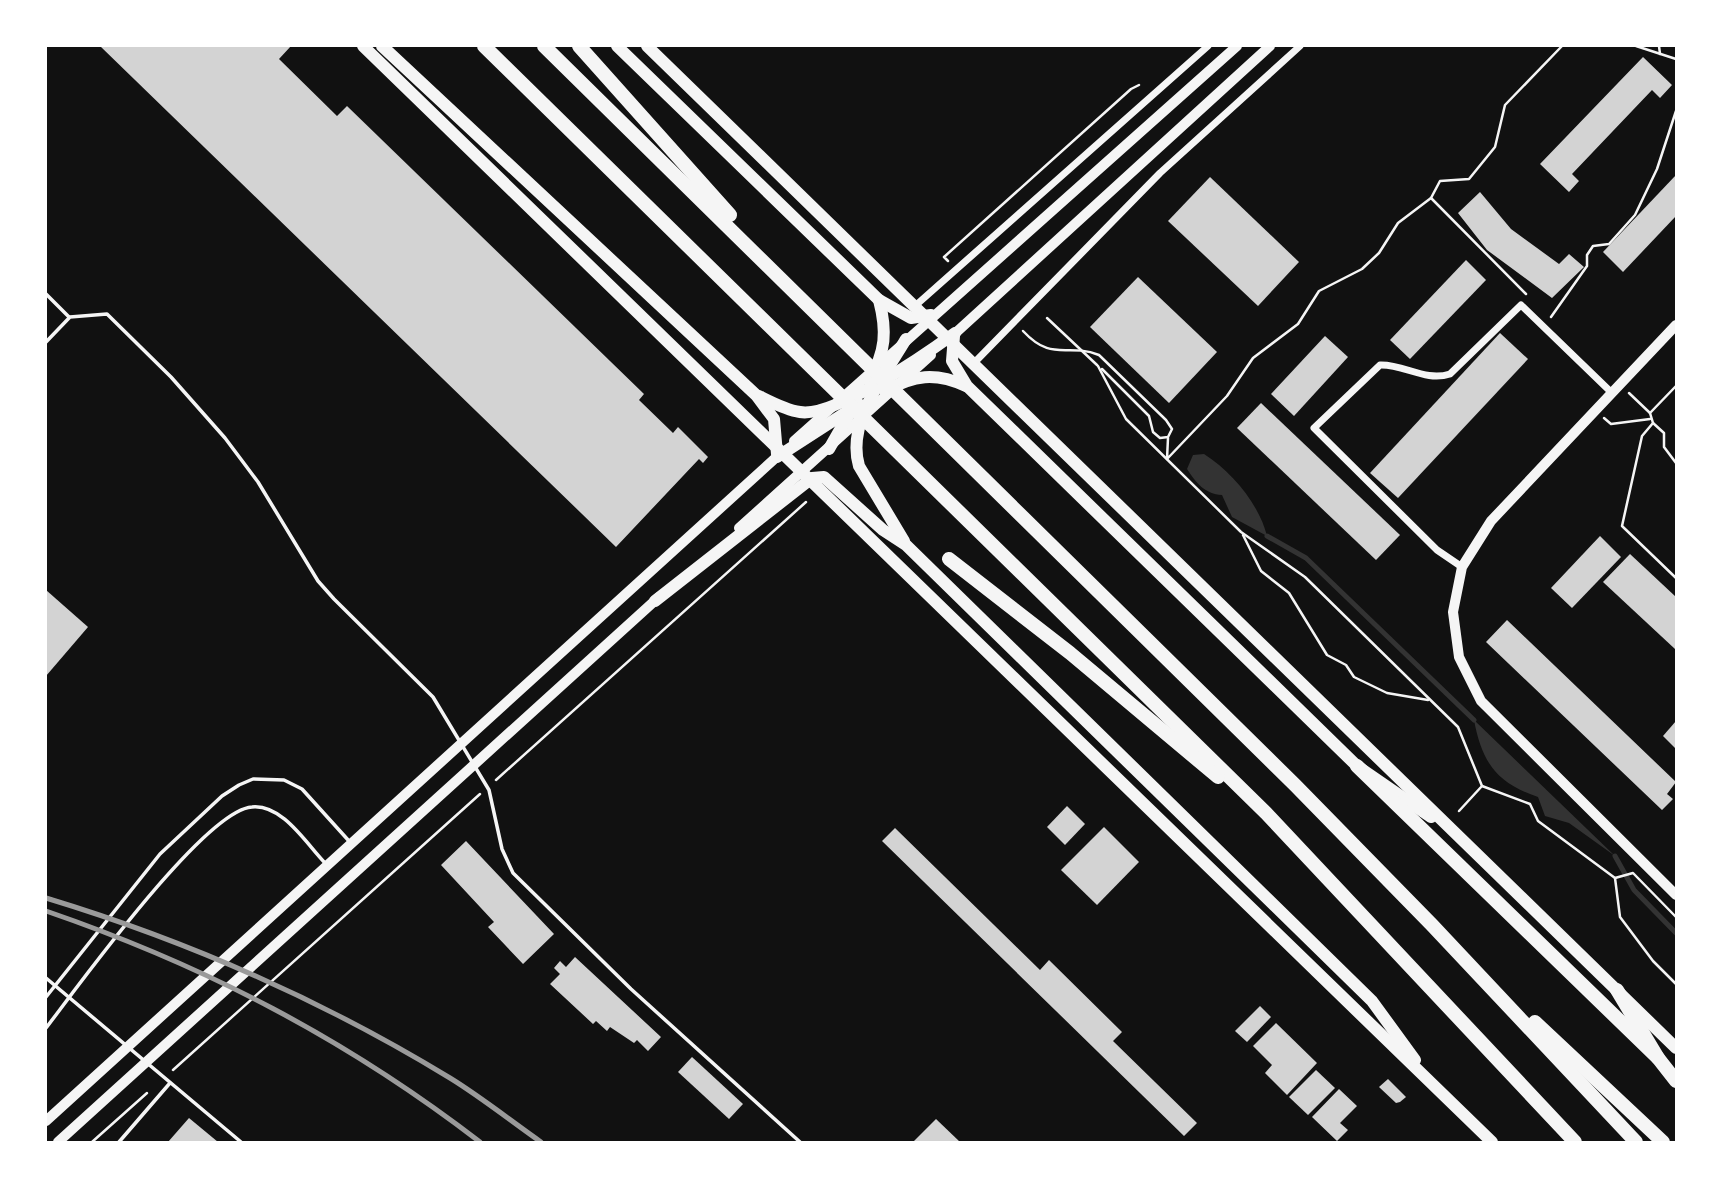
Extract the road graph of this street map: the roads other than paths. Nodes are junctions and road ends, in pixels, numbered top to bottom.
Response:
1 (363, 46) edge
2 (382, 46) edge
3 (484, 46) edge
4 (544, 46) edge
5 (617, 46) edge
6 (647, 46) edge
7 (1208, 46) edge
8 (1237, 46) edge
9 (1270, 46) edge
10 (1300, 46) edge
11 (579, 47) edge
12 (46, 294) edge
13 (879, 300) junction
14 (804, 301) junction
15 (915, 306) junction
16 (935, 313) junction
17 (70, 317) junction
18 (1676, 325) edge
19 (955, 333) junction
20 (906, 339) junction
21 (46, 342) edge
22 (975, 362) junction
23 (878, 365) junction
24 (883, 379) junction
25 (901, 382) junction
26 (967, 386) junction
27 (868, 393) junction
28 (1612, 393) junction
29 (756, 395) junction
30 (833, 405) junction
31 (853, 408) junction
32 (862, 419) junction
33 (829, 449) junction
34 (777, 457) junction
35 (906, 545) junction
36 (949, 559) dead end
37 (1462, 567) junction
38 (655, 601) junction
39 (1357, 766) junction
40 (1266, 813) junction
41 (1460, 837) junction
42 (351, 844) junction
43 (327, 866) junction
44 (1676, 895) edge
45 (1432, 925) junction
46 (46, 978) edge
47 (1617, 990) junction
48 (46, 997) edge
49 (46, 1028) edge
50 (1676, 1048) edge
51 (1658, 1058) junction
52 (1495, 1060) junction
53 (1676, 1081) edge
54 (170, 1083) junction
55 (1436, 1088) junction
56 (46, 1122) edge
57 (58, 1143) edge
58 (119, 1143) edge
59 (241, 1143) edge
60 (800, 1143) edge
61 (1492, 1143) edge
62 (1565, 1143) edge
63 (1576, 1143) edge
64 (1636, 1143) edge
65 (1663, 1143) edge

1 - 55 highway
2 - 29 highway
3 - 40 highway
4 - 14 highway
5 - 13 highway
6 - 15 highway
7 - 15 street
8 - 16 street
9 - 19 street
10 - 22 street
11 - 14 highway
12 - 17 lane
13 - 16 highway
13 - 23 highway
14 - 45 highway
15 - 22 highway
16 - 20 street
17 - 21 lane
17 - 60 lane
18 - 28 street
19 - 24 highway
19 - 25 street
19 - 26 highway
20 - 23 street
20 - 24 highway
22 - 41 highway
23 - 27 highway
23 - 30 street
24 - 27 highway
25 - 26 highway
25 - 27 highway
25 - 32 street
26 - 39 highway
27 - 30 highway
27 - 31 highway
27 - 32 highway
28 - 37 street
28 - 37 street
29 - 30 highway
29 - 34 highway
30 - 34 street
31 - 33 highway
31 - 34 highway
32 - 33 street
32 - 35 highway
33 - 38 street
34 - 42 street
35 - 38 highway
35 - 55 highway
36 - 40 highway
37 - 44 street
38 - 57 street
39 - 41 highway
39 - 51 highway
40 - 52 highway
41 - 47 highway
42 - 43 street
42 - 48 lane
43 - 49 lane
43 - 56 street
45 - 64 highway
45 - 65 highway
46 - 54 lane
47 - 50 highway
47 - 51 highway
51 - 53 highway
52 - 62 highway
52 - 63 highway
54 - 58 lane
54 - 59 lane
55 - 61 highway

